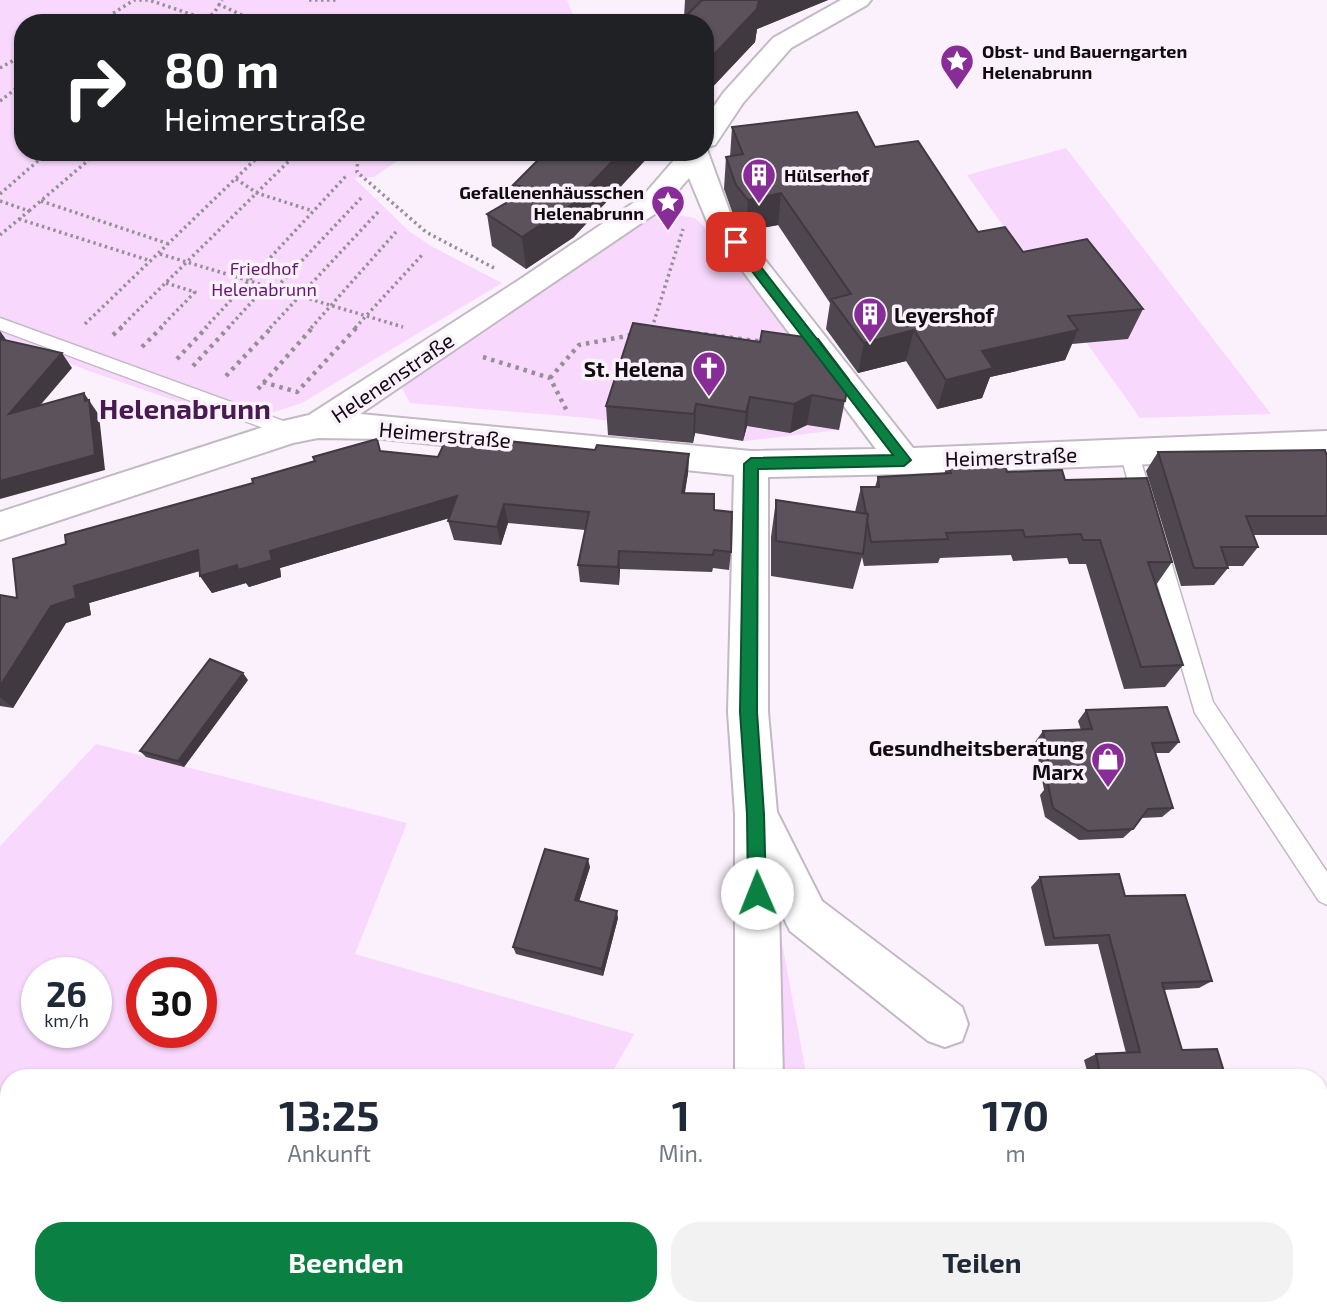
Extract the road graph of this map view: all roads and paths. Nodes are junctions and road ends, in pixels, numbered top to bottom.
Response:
1 (222, 0) edge
2 (309, 0) edge
3 (337, 0) edge
4 (850, 2) edge
5 (218, 5) junction
6 (110, 14) edge
7 (190, 14) edge
8 (213, 14) edge
9 (238, 14) edge
10 (14, 90) edge
11 (0, 101) edge
12 (714, 126) edge
13 (38, 161) edge
14 (87, 161) edge
15 (254, 161) edge
16 (289, 161) edge
17 (358, 161) edge
18 (688, 161) edge
19 (702, 161) edge
20 (346, 176) dead end
21 (236, 179) junction
22 (257, 193) junction
23 (0, 194) edge
24 (363, 195) dead end
25 (0, 201) edge
26 (41, 201) junction
27 (29, 211) junction
28 (313, 211) junction
29 (378, 212) dead end
30 (19, 219) junction
31 (683, 229) dead end
32 (396, 232) dead end
33 (0, 235) edge
34 (169, 244) junction
35 (159, 253) junction
36 (422, 255) dead end
37 (152, 261) junction
38 (187, 262) junction
39 (250, 279) junction
40 (165, 283) junction
41 (268, 284) junction
42 (277, 287) junction
43 (530, 287) junction
44 (301, 295) junction
45 (332, 305) junction
46 (369, 316) junction
47 (0, 324) edge
48 (79, 330) dead end
49 (662, 331) edge
50 (674, 331) edge
51 (651, 332) junction
52 (112, 336) dead end
53 (446, 341) junction
54 (139, 351) dead end
55 (820, 352) junction
56 (485, 358) dead end
57 (173, 363) dead end
58 (191, 368) dead end
59 (550, 378) junction
60 (222, 380) dead end
61 (263, 382) junction
62 (255, 392) dead end
63 (305, 429) junction
64 (1327, 444) edge
65 (587, 448) junction
66 (1129, 452) junction
67 (904, 460) junction
68 (751, 464) junction
69 (0, 526) edge
70 (756, 814) junction
71 (1327, 893) edge
72 (945, 1024) dead end
73 (759, 1069) edge

1 - 5 path
2 - 3 path
4 - 12 street, Helenenstraße
5 - 8 path
5 - 9 path
6 - 7 path
10 - 11 path
13 - 23 path
14 - 26 path
15 - 21 path
16 - 22 path
17 - 43 path
18 - 43 street, Helenenstraße
19 - 55 street
20 - 28 path
21 - 22 path
21 - 34 path
22 - 28 path
22 - 38 path
24 - 42 path
25 - 27 path
26 - 27 path
26 - 34 path
27 - 30 path
28 - 39 path
29 - 44 path
30 - 33 path
30 - 37 path
31 - 51 path
32 - 45 path
34 - 35 path
35 - 37 path
35 - 38 path
36 - 46 path
37 - 48 path
38 - 39 path
38 - 40 path
39 - 41 path
39 - 57 path
40 - 52 path
40 - 54 path
41 - 42 path
41 - 58 path
42 - 44 path
43 - 53 street, Helenenstraße
44 - 45 path
44 - 60 path
45 - 46 path
45 - 61 path
46 - 53 path
46 - 61 path
47 - 63 lane
49 - 51 path
50 - 55 path
51 - 59 path
53 - 63 street, Helenenstraße
55 - 67 street
56 - 59 path
59 - 65 path
61 - 62 path
63 - 65 street, Heimerstraße
63 - 69 street, Helenenstraße
64 - 66 street, Heimerstraße
65 - 68 street, Heimerstraße
66 - 67 street, Heimerstraße
66 - 71 lane
67 - 68 street, Heimerstraße
68 - 70 street
70 - 72 street
70 - 73 street

